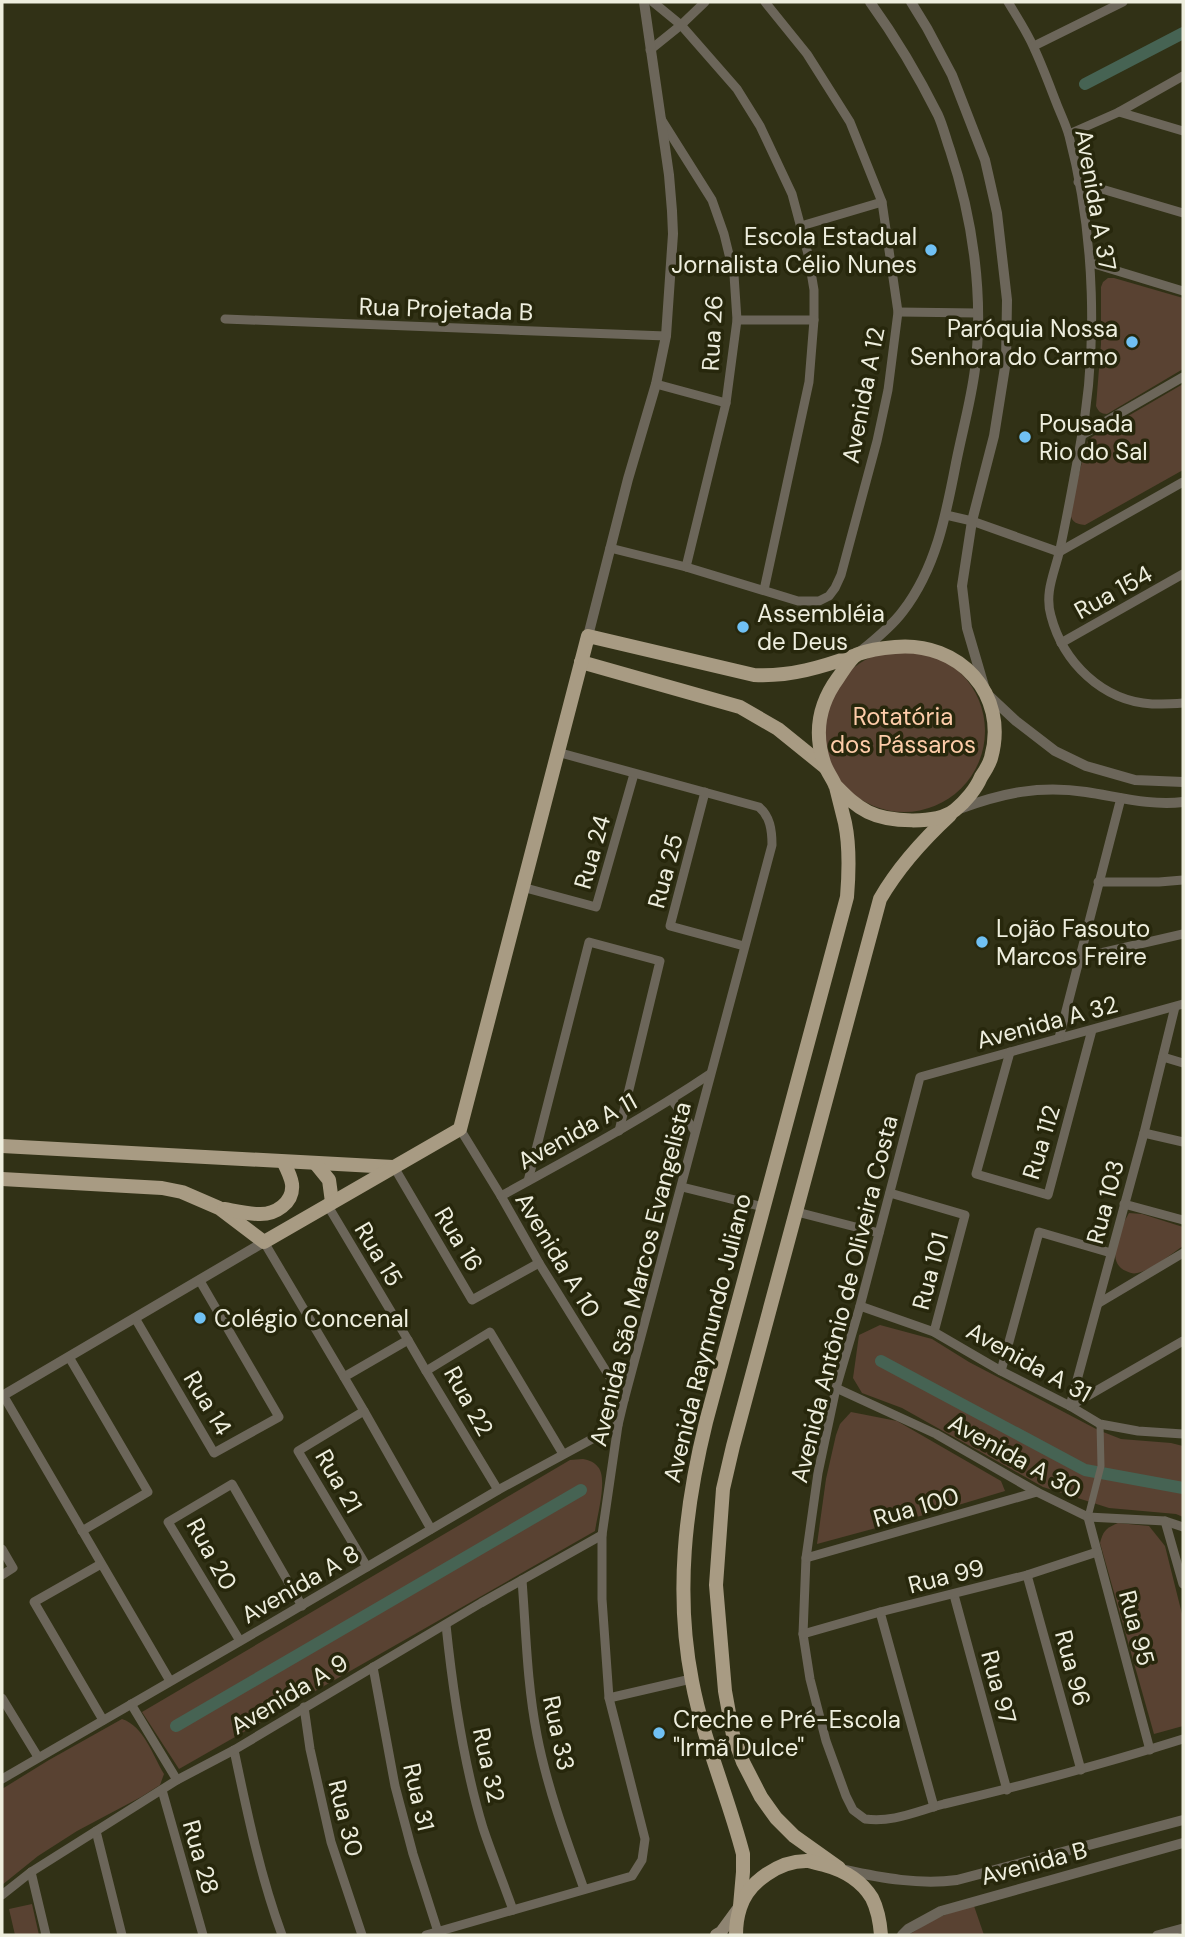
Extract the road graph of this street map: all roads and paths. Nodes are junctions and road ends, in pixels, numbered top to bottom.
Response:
1 (643, 2) edge
2 (653, 2) edge
3 (705, 2) edge
4 (765, 2) edge
5 (870, 2) edge
6 (911, 2) edge
7 (1008, 2) edge
8 (1123, 2) edge
9 (681, 25) junction
10 (1034, 46) junction
11 (650, 50) junction
12 (1183, 76) edge
13 (1119, 112) junction
14 (659, 114) junction
15 (1183, 131) edge
16 (1069, 134) junction
17 (1079, 182) junction
18 (882, 202) junction
19 (1183, 213) edge
20 (801, 226) junction
21 (1091, 263) junction
22 (1183, 291) edge
23 (898, 313) junction
24 (977, 313) junction
25 (225, 319) dead end
26 (737, 320) junction
27 (814, 320) junction
28 (666, 337) junction
29 (1183, 377) edge
30 (656, 384) junction
31 (726, 403) junction
32 (1083, 435) junction
33 (1183, 482) edge
34 (946, 515) junction
35 (972, 521) junction
36 (610, 548) junction
37 (1059, 552) junction
38 (686, 567) junction
39 (1183, 574) edge
40 (764, 590) junction
41 (588, 636) junction
42 (1061, 643) junction
43 (856, 655) junction
44 (581, 662) junction
45 (986, 693) junction
46 (1183, 703) edge
47 (557, 752) junction
48 (825, 767) junction
49 (634, 774) junction
50 (1183, 782) edge
51 (835, 785) junction
52 (705, 792) junction
53 (1121, 798) junction
54 (1183, 802) edge
55 (953, 812) junction
56 (1183, 880) edge
57 (1098, 882) junction
58 (522, 887) junction
59 (1183, 934) edge
60 (744, 946) junction
61 (1079, 958) junction
62 (1179, 1006) edge
63 (1093, 1030) junction
64 (1059, 1038) junction
65 (1010, 1052) junction
66 (1163, 1057) junction
67 (1183, 1063) edge
68 (710, 1074) junction
69 (920, 1076) joint
70 (672, 1100) junction
71 (460, 1129) junction
72 (619, 1131) junction
73 (695, 1131) junction
74 (1144, 1133) junction
75 (1183, 1142) edge
76 (2, 1146) edge
77 (284, 1163) junction
78 (316, 1164) junction
79 (394, 1167) junction
80 (2, 1179) edge
81 (528, 1181) junction
82 (682, 1187) junction
83 (890, 1193) junction
84 (501, 1196) junction
85 (330, 1204) junction
86 (1124, 1204) junction
87 (763, 1207) junction
88 (219, 1208) junction
89 (797, 1212) junction
90 (1183, 1220) edge
91 (879, 1233) junction
92 (264, 1242) junction
93 (1111, 1253) junction
94 (1183, 1253) edge
95 (539, 1263) junction
96 (200, 1281) junction
97 (1099, 1303) junction
98 (860, 1306) junction
99 (135, 1318) junction
100 (934, 1332) junction
101 (408, 1340) junction
102 (1183, 1342) edge
103 (69, 1357) junction
104 (426, 1371) junction
105 (1000, 1371) junction
106 (344, 1377) junction
107 (836, 1388) junction
108 (2, 1396) edge
109 (624, 1401) junction
110 (1070, 1406) junction
111 (364, 1411) junction
112 (1100, 1424) junction
113 (618, 1425) junction
114 (1183, 1433) edge
115 (563, 1454) junction
116 (498, 1490) junction
117 (1037, 1492) junction
118 (1088, 1517) junction
119 (1165, 1521) junction
120 (1183, 1527) edge
121 (431, 1529) junction
122 (82, 1531) junction
123 (602, 1535) junction
124 (2, 1549) edge
125 (1097, 1552) junction
126 (806, 1558) junction
127 (101, 1563) junction
128 (367, 1567) junction
129 (2, 1575) edge
130 (1027, 1575) junction
131 (522, 1580) junction
132 (1183, 1584) edge
133 (954, 1595) junction
134 (302, 1606) junction
135 (880, 1612) junction
136 (446, 1625) junction
137 (803, 1634) junction
138 (240, 1642) junction
139 (373, 1667) junction
140 (691, 1679) junction
141 (170, 1681) junction
142 (2, 1698) edge
143 (609, 1698) junction
144 (131, 1704) junction
145 (304, 1707) junction
146 (103, 1720) junction
147 (1183, 1739) edge
148 (234, 1749) junction
149 (1150, 1749) junction
150 (38, 1757) junction
151 (1081, 1770) junction
152 (2, 1779) edge
153 (177, 1780) junction
154 (162, 1790) junction
155 (1007, 1790) junction
156 (934, 1807) junction
157 (1183, 1820) edge
158 (96, 1831) junction
159 (1183, 1843) edge
160 (839, 1868) junction
161 (31, 1872) junction
162 (584, 1889) junction
163 (2, 1895) edge
164 (740, 1906) junction
165 (513, 1910) junction
166 (1183, 1928) edge
167 (438, 1932) junction
168 (46, 1935) edge
169 (122, 1935) edge
170 (204, 1935) edge
171 (282, 1935) edge
172 (362, 1935) edge
173 (426, 1935) edge
174 (716, 1935) edge
175 (736, 1935) edge
176 (881, 1935) edge
177 (902, 1935) edge
178 (1157, 1935) edge

1 - 11 street
2 - 9 street
3 - 9 street
4 - 18 street, Avenida A 12
5 - 24 street
6 - 35 street
7 - 10 street, Avenida A 37
8 - 10 street
9 - 11 street
9 - 20 street
10 - 16 street, Avenida A 37
11 - 14 street
12 - 13 street
13 - 15 street
13 - 16 street
14 - 26 street, Rua 26
14 - 28 street
16 - 17 street, Avenida A 37
17 - 19 street
17 - 21 street, Avenida A 37
18 - 20 street
18 - 23 street, Avenida A 12
20 - 27 street
21 - 22 street
21 - 32 street, Avenida A 37
23 - 24 street
23 - 40 street, Avenida A 12
24 - 34 street
25 - 28 street, Rua Projetada B
26 - 27 street
26 - 31 street, Rua 26
27 - 40 street
28 - 30 street
29 - 32 street
30 - 31 street
30 - 36 street
31 - 38 street, Rua 26
32 - 37 street, Avenida A 37
33 - 37 street
34 - 35 street
34 - 43 street
35 - 37 street
35 - 45 street
36 - 38 street, Avenida A 12
36 - 41 street
37 - 42 street, Avenida A 37
38 - 40 street, Avenida A 12
39 - 42 street, Rua 154
41 - 43 main road
41 - 44 main road
42 - 46 street, Avenida A 37
43 - 45 main road
43 - 48 main road
44 - 47 main road
44 - 48 main road
45 - 50 street
45 - 55 main road
47 - 49 street, Avenida São Marcos Evangelista
47 - 58 main road
48 - 51 main road
49 - 52 street, Avenida São Marcos Evangelista
49 - 58 street, Rua 24
51 - 55 main road
51 - 87 main road, Avenida Raymundo Juliano
52 - 60 street, Avenida São Marcos Evangelista
52 - 60 street, Rua 25
53 - 54 street
53 - 55 street
53 - 57 street
55 - 89 main road, Avenida Raymundo Juliano
56 - 57 street
57 - 61 street
58 - 71 main road
59 - 61 street
60 - 68 street, Avenida São Marcos Evangelista
61 - 64 street
62 - 63 street, Avenida A 32
62 - 66 street, Rua 103
63 - 64 street, Avenida A 32
63 - 65 street, Rua 112
64 - 65 street, Avenida A 32
65 - 69 street, Avenida A 32
66 - 67 street
66 - 74 street, Rua 103
68 - 70 street, Avenida A 11
68 - 73 street, Avenida São Marcos Evangelista
69 - 83 street, Avenida Antônio de Oliveira Costa
70 - 72 street, Avenida A 11
70 - 73 street, Avenida A 11
71 - 79 main road
71 - 84 street, Avenida A 10
72 - 81 street, Avenida A 11
72 - 81 street
73 - 82 street, Avenida São Marcos Evangelista
74 - 75 street
74 - 86 street, Rua 103
76 - 77 main road
77 - 78 main road
77 - 88 main road
78 - 79 main road
78 - 85 main road
79 - 85 main road
79 - 95 street, Rua 16
80 - 88 main road
81 - 84 street, Avenida A 11
82 - 87 street
82 - 109 street, Avenida São Marcos Evangelista
83 - 91 street, Avenida Antônio de Oliveira Costa
83 - 100 street, Rua 101
84 - 95 street, Avenida A 10
85 - 92 main road
85 - 101 street, Rua 15
86 - 90 street
86 - 93 street, Rua 103
87 - 140 main road, Avenida Raymundo Juliano
88 - 92 main road
89 - 91 street
89 - 160 main road, Avenida Raymundo Juliano
91 - 98 street, Avenida Antônio de Oliveira Costa
92 - 96 street
92 - 106 street
93 - 97 street, Rua 103
93 - 105 street
94 - 97 street
95 - 109 street, Avenida A 10
96 - 99 street
96 - 99 street, Rua 14
97 - 110 street, Rua 103
98 - 100 street, Avenida A 31
98 - 107 street, Avenida Antônio de Oliveira Costa
99 - 103 street
100 - 105 street, Avenida A 31
101 - 104 street, Rua 15
101 - 106 street
102 - 110 street
103 - 108 street
103 - 122 street
104 - 115 street, Rua 22
104 - 116 street, Rua 22
105 - 110 street, Avenida A 31
106 - 111 street
107 - 117 street, Avenida A 30
107 - 126 street, Avenida Antônio de Oliveira Costa
108 - 122 street
109 - 113 street, Avenida São Marcos Evangelista
110 - 112 street, Avenida A 31
111 - 121 street
111 - 128 street, Rua 21
112 - 114 street, Avenida A 31
112 - 118 street
113 - 115 street, Avenida A 8
113 - 123 street, Avenida São Marcos Evangelista
115 - 116 street, Avenida A 8
116 - 121 street, Avenida A 8
117 - 118 street, Avenida A 30
117 - 126 street, Rua 100
118 - 119 street, Avenida A 30
118 - 125 street, Rua 95
119 - 120 street, Avenida A 30
119 - 132 street
121 - 128 street, Avenida A 8
122 - 127 street
123 - 131 street, Avenida A 9
123 - 143 street, Avenida São Marcos Evangelista
124 - 129 street
125 - 130 street, Rua 99
125 - 149 street, Rua 95
126 - 137 street, Avenida Antônio de Oliveira Costa
127 - 141 street
127 - 146 street
128 - 134 street, Avenida A 8
130 - 133 street, Rua 99
130 - 151 street, Rua 96
131 - 136 street, Avenida A 9
131 - 162 street, Rua 33
133 - 135 street, Rua 99
133 - 155 street, Rua 97
134 - 138 street, Avenida A 8
134 - 138 street, Rua 20
135 - 137 street, Rua 99
135 - 156 street
136 - 139 street, Avenida A 9
136 - 165 street, Rua 32
137 - 156 street, Avenida Antônio de Oliveira Costa
138 - 141 street, Avenida A 8
139 - 145 street, Avenida A 9
139 - 167 street, Rua 31
140 - 143 street
140 - 164 main road, Avenida Raymundo Juliano
141 - 144 street, Avenida A 8
142 - 150 street
143 - 162 street, Avenida São Marcos Evangelista
144 - 146 street, Avenida A 8
144 - 153 street
145 - 148 street, Avenida A 9
145 - 172 street, Rua 30
146 - 150 street, Avenida A 8
147 - 149 street, Avenida Antônio de Oliveira Costa
148 - 153 street, Avenida A 9
148 - 171 street
149 - 151 street, Avenida Antônio de Oliveira Costa
150 - 152 street, Avenida A 8
151 - 155 street, Avenida Antônio de Oliveira Costa
153 - 154 street, Avenida A 9
154 - 158 street, Avenida A 9
154 - 170 street, Rua 28
155 - 156 street, Avenida Antônio de Oliveira Costa
157 - 160 street
158 - 161 street, Avenida A 9
158 - 169 street
159 - 177 street, Avenida B
160 - 164 main road
160 - 176 main road, Avenida Raymundo Juliano
161 - 163 street, Avenida A 9
161 - 168 street
162 - 165 street, Avenida São Marcos Evangelista
164 - 174 main road
164 - 175 main road, Avenida Raymundo Juliano
165 - 167 street, Avenida São Marcos Evangelista
166 - 178 street
167 - 173 street, Avenida São Marcos Evangelista

